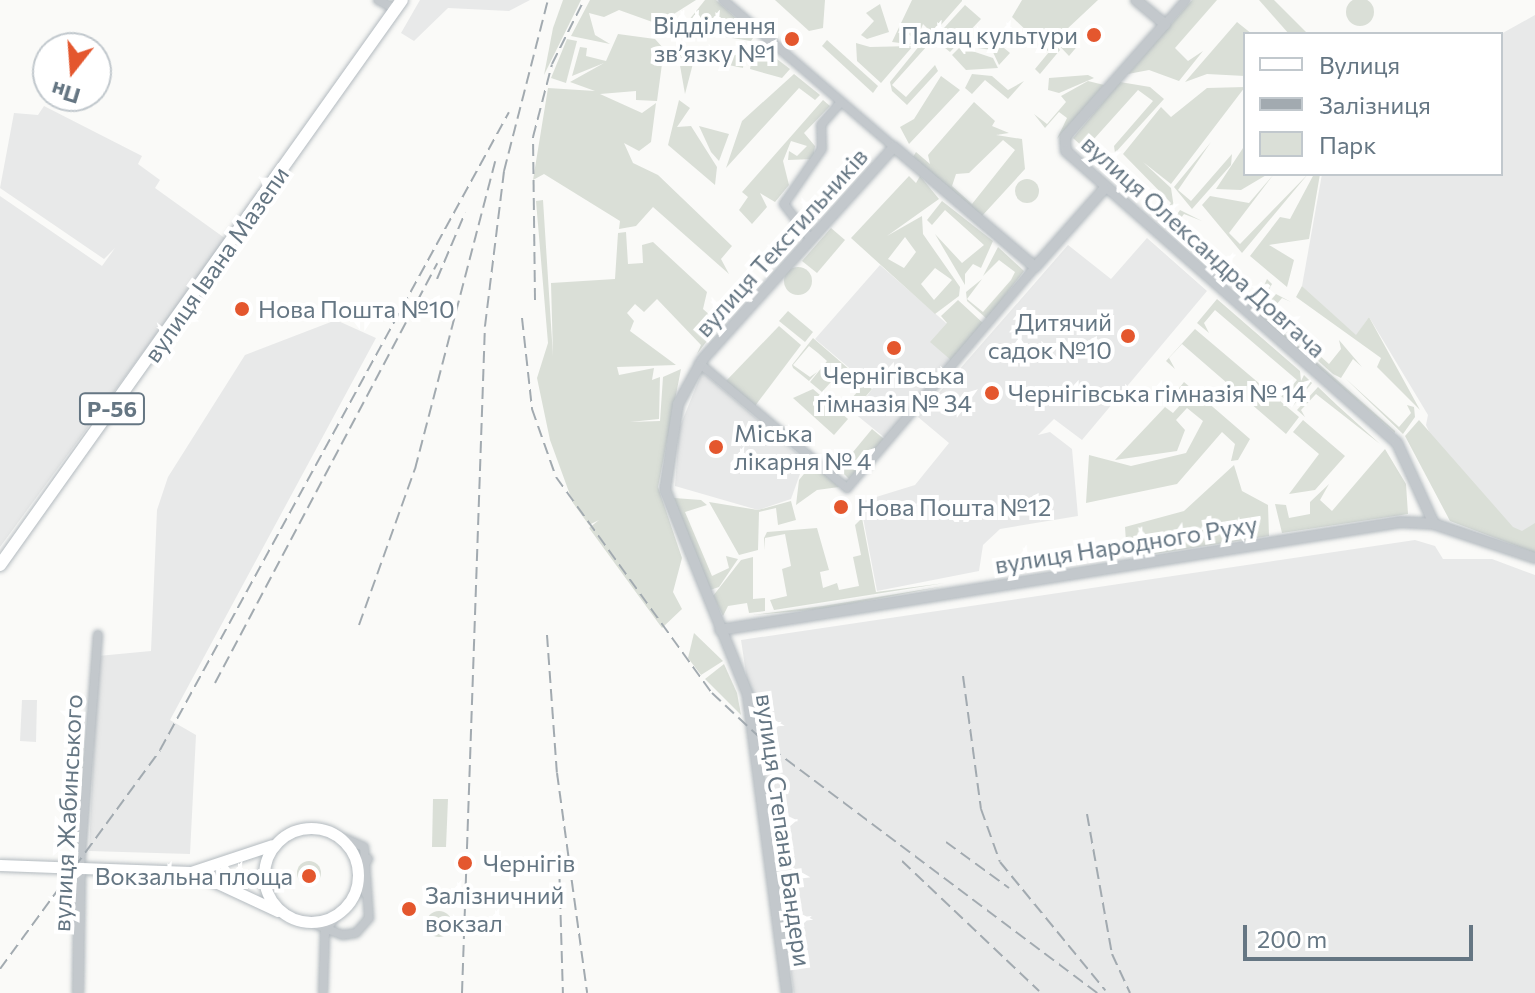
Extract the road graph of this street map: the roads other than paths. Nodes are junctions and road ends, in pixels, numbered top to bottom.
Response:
1 (378, 0) edge
2 (723, 0) edge
3 (1136, 0) edge
4 (1186, 0) edge
5 (399, 5) edge
6 (1165, 24) junction
7 (840, 103) junction
8 (894, 147) junction
9 (1104, 189) junction
10 (810, 238) junction
11 (1035, 267) junction
12 (699, 363) junction
13 (1434, 524) junction
14 (1535, 558) edge
15 (0, 565) edge
16 (720, 630) junction
17 (98, 635) dead end
18 (335, 834) junction
19 (276, 843) junction
20 (369, 858) junction
21 (0, 865) edge
22 (80, 868) junction
23 (191, 872) junction
24 (359, 873) junction
25 (369, 910) junction
26 (283, 913) junction
27 (337, 915) junction
28 (309, 922) junction
29 (325, 932) junction
30 (78, 993) edge
31 (323, 993) edge
32 (787, 993) edge

1 - 5 street
2 - 7 street, вулиця Текстильників
3 - 6 street
4 - 6 street, вулиця Олександра Довгача
5 - 15 main road, вулиця Івана Мазепи / Р-56
6 - 9 street, вулиця Олександра Довгача
7 - 8 street, вулиця Текстильників
7 - 10 street
8 - 10 street, вулиця Текстильників
8 - 11 street, вулиця Текстильників
9 - 11 street, вулиця Текстильників
9 - 13 street, вулиця Олександра Довгача
10 - 12 street, вулиця Текстильників
11 - 12 street, вулиця Текстильників
12 - 16 street, вулиця Текстильників
13 - 14 street, вулиця Народного Руху
13 - 16 street, вулиця Народного Руху
16 - 32 street, вулиця Степана Бандери
17 - 22 street, вулиця Жабинського
18 - 19 main road
18 - 20 street
18 - 24 main road
19 - 23 main road
19 - 26 main road
20 - 24 street
20 - 25 street
21 - 22 main road
22 - 23 main road
22 - 30 street, вулиця Жабинського
23 - 26 main road
24 - 25 street
24 - 27 main road
25 - 29 street
26 - 28 main road
27 - 28 main road
27 - 29 street
28 - 29 street
29 - 31 street

